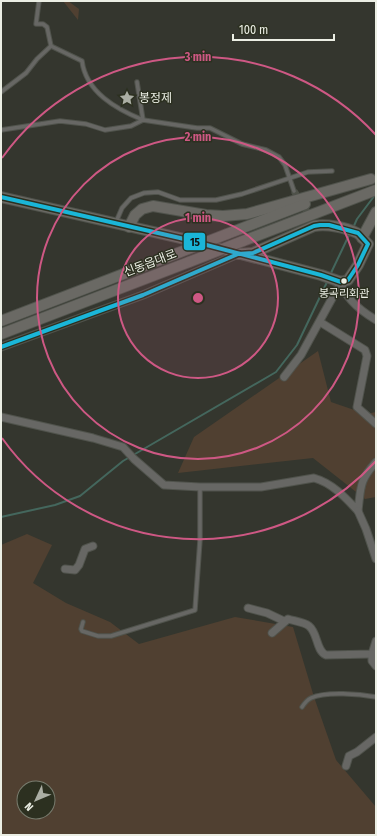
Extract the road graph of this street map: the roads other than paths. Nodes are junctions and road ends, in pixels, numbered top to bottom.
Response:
1 (39, 1) edge
2 (51, 46) junction
3 (137, 82) dead end
4 (1, 92) edge
5 (143, 120) junction
6 (1, 130) edge
7 (332, 171) dead end
8 (289, 178) junction
9 (374, 178) edge
10 (376, 190) edge
11 (294, 191) tunnel mouth
12 (1, 197) edge
13 (376, 212) edge
14 (115, 224) junction
15 (129, 228) junction
16 (360, 236) junction
17 (238, 254) junction
18 (339, 281) junction
19 (376, 320) edge
20 (1, 321) edge
21 (320, 322) junction
22 (1, 334) edge
23 (1, 347) edge
24 (284, 377) dead end
25 (1, 417) edge
26 (376, 424) edge
27 (376, 462) edge
28 (200, 487) junction
29 (358, 511) junction
30 (93, 546) dead end
31 (376, 559) edge
32 (65, 569) dead end
33 (248, 608) dead end
34 (284, 621) junction
35 (83, 622) dead end
36 (272, 633) dead end
37 (376, 641) edge
38 (372, 654) junction
39 (376, 666) edge
40 (376, 697) edge
41 (302, 707) dead end
42 (376, 736) edge
43 (346, 766) dead end

1 - 2 lane
2 - 4 lane
2 - 5 lane
3 - 5 lane
5 - 6 lane
5 - 8 lane
7 - 8 lane
8 - 11 lane
8 - 14 lane
9 - 15 main road
9 - 20 main road, 신동읍대로, bridge
10 - 22 main road, 신동읍대로, bridge
12 - 14 main road
13 - 16 main road
14 - 15 main road
15 - 17 main road
16 - 17 main road
16 - 18 main road
17 - 18 main road
17 - 23 street
18 - 19 street
18 - 21 street
21 - 24 street
21 - 26 street
25 - 28 street
27 - 29 street
28 - 29 street
28 - 35 lane
29 - 31 street
30 - 32 street
33 - 34 street
34 - 36 street
34 - 38 street
37 - 38 street
38 - 39 street
40 - 41 lane
42 - 43 street

